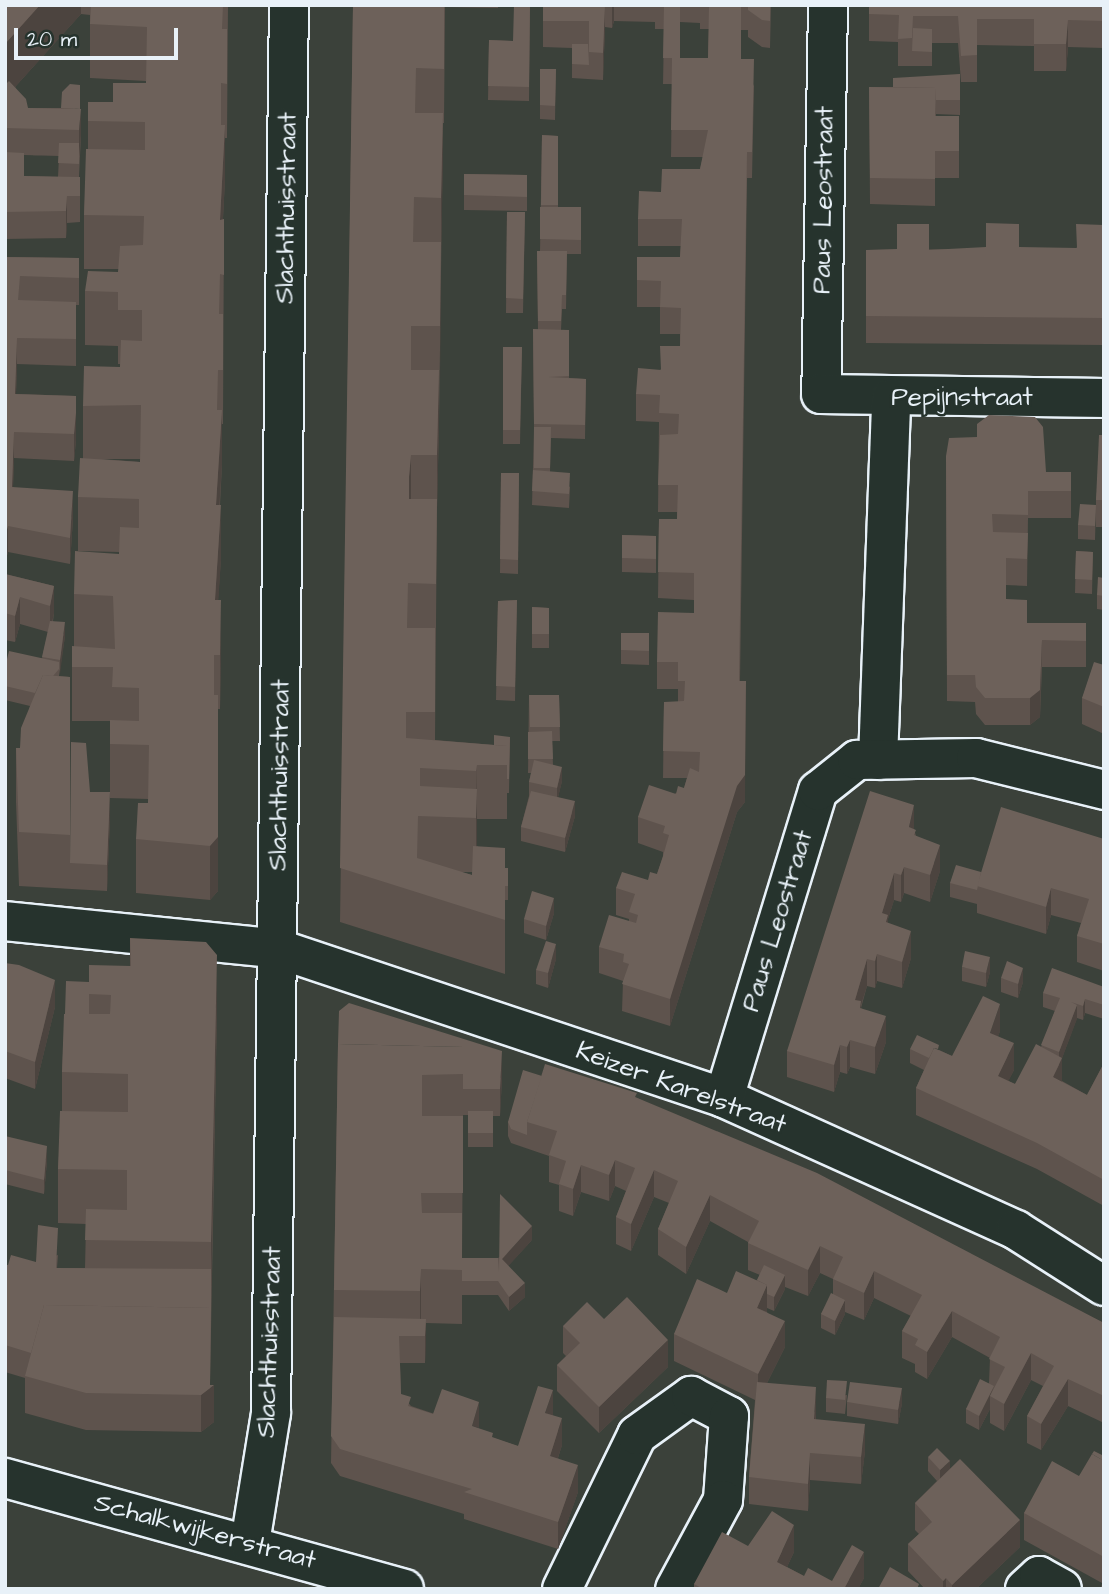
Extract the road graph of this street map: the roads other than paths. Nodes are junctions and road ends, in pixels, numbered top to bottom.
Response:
1 (289, 5) edge
2 (828, 5) edge
3 (821, 394) joint
4 (891, 398) junction
5 (1104, 398) edge
6 (868, 760) junction
7 (1104, 790) edge
8 (5, 921) edge
9 (278, 949) junction
10 (724, 1098) junction
11 (1104, 1286) edge
12 (5, 1478) edge
13 (250, 1543) junction
14 (404, 1589) edge
15 (562, 1589) edge
16 (675, 1589) edge
17 (1025, 1589) edge
18 (1062, 1589) edge

1 - 9 street, Slachthuisstraat
2 - 3 street, Paus Leostraat
3 - 4 street, Pepijnstraat
4 - 5 street, Pepijnstraat
4 - 6 street
6 - 7 street
6 - 10 street, Paus Leostraat
8 - 9 street, Keizer Karelstraat
9 - 10 street, Keizer Karelstraat
9 - 13 street, Slachthuisstraat
10 - 11 street, Keizer Karelstraat
12 - 13 street, Schalkwijkerstraat
13 - 14 street, Schalkwijkerstraat
15 - 16 street
17 - 18 street

